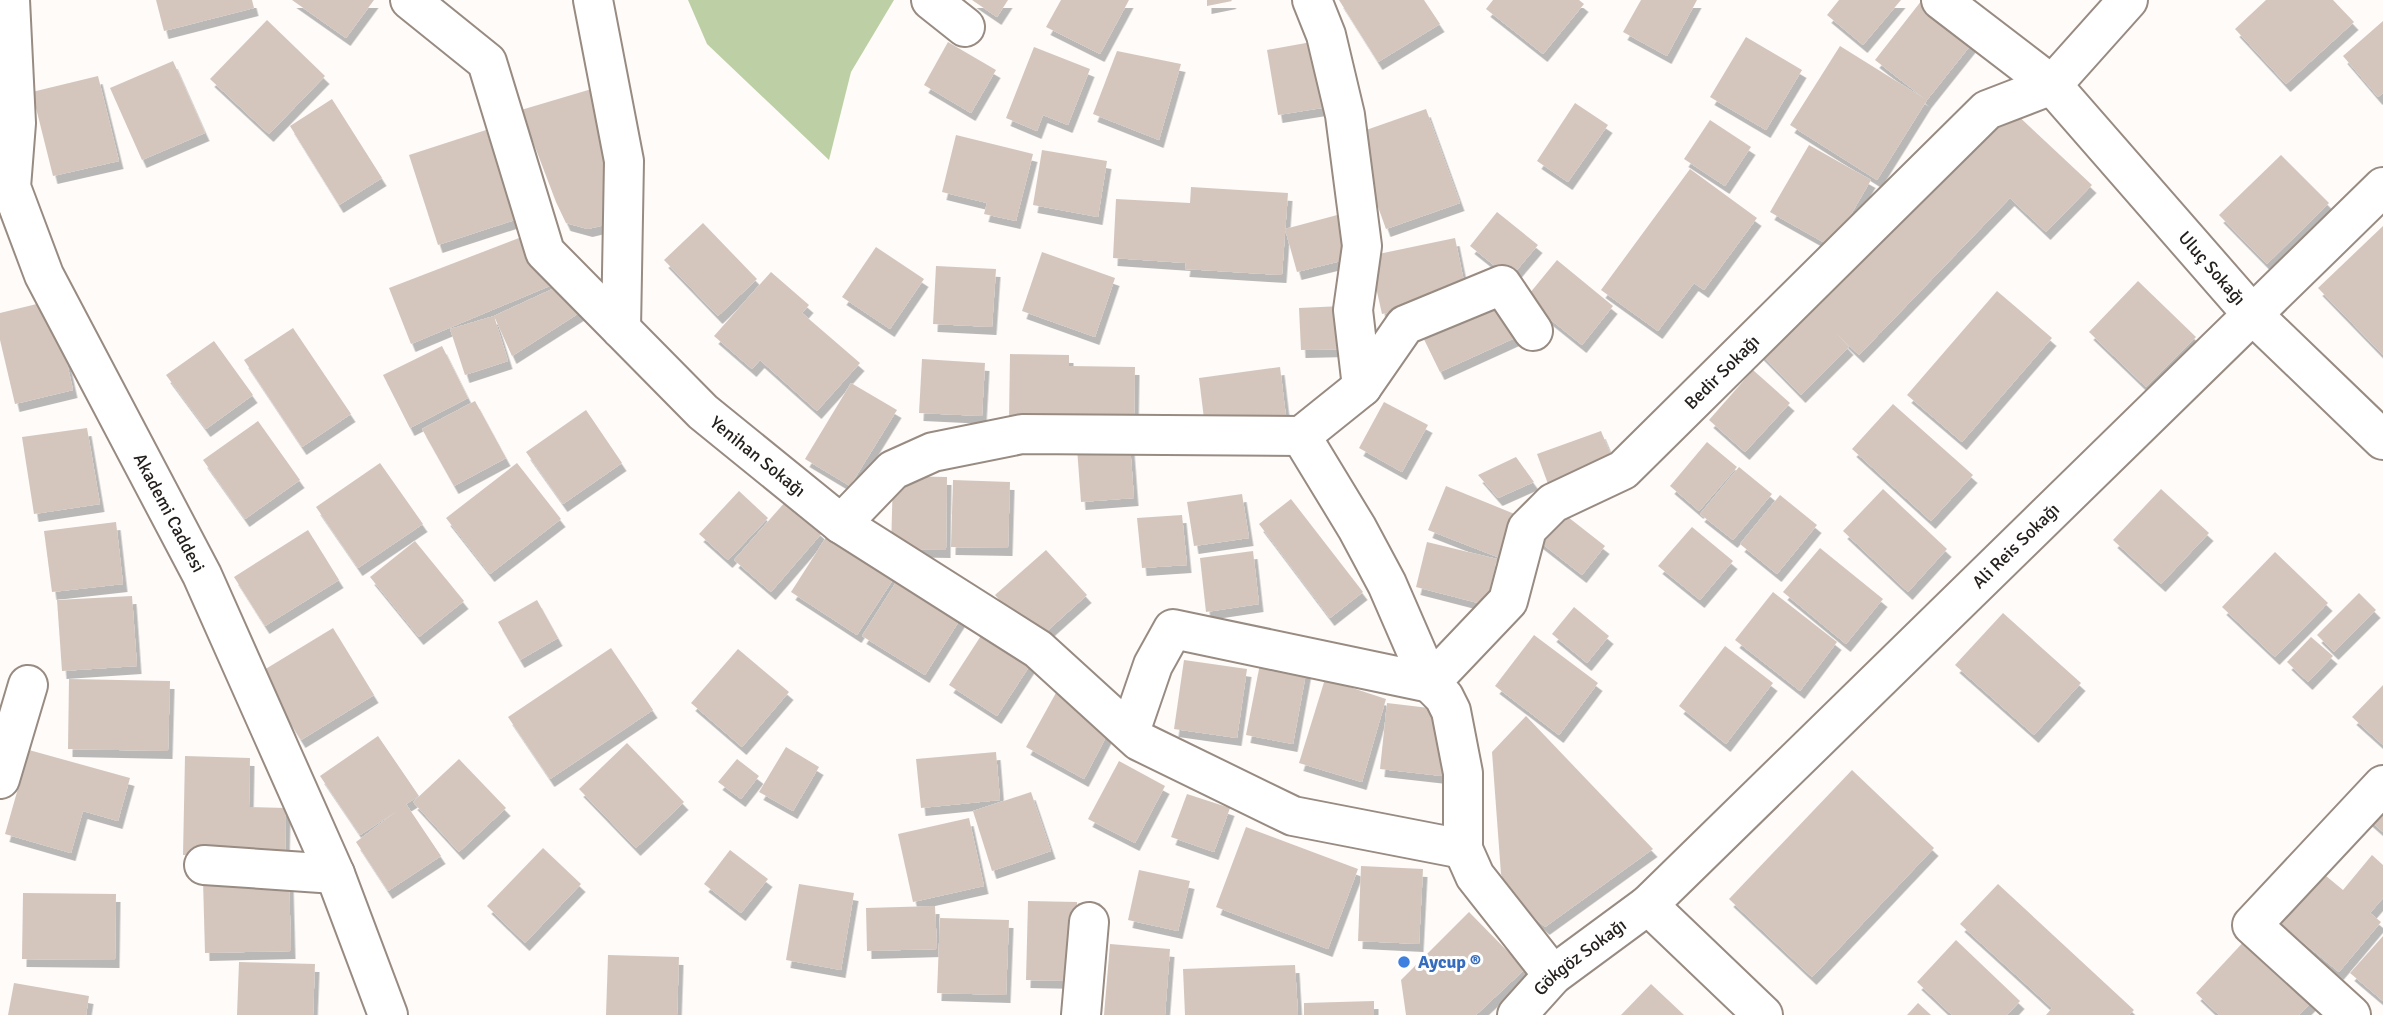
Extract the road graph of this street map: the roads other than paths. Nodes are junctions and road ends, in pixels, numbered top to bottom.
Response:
1 (10, 0) edge
2 (410, 0) edge
3 (593, 0) edge
4 (931, 0) edge
5 (1312, 0) edge
6 (1941, 0) edge
7 (2128, 0) edge
8 (965, 27) dead end
9 (2052, 85) junction
10 (2383, 187) edge
11 (2252, 314) junction
12 (621, 329) junction
13 (1533, 331) dead end
14 (1362, 387) junction
15 (1300, 436) junction
16 (2383, 440) edge
17 (841, 524) junction
18 (1430, 683) junction
19 (28, 685) dead end
20 (1130, 732) junction
21 (0, 779) edge
22 (2383, 785) edge
23 (1463, 849) junction
24 (204, 865) dead end
25 (335, 874) junction
26 (1648, 905) junction
27 (1089, 922) dead end
28 (1553, 975) junction
29 (388, 1015) edge
30 (1081, 1015) edge
31 (1517, 1015) edge
32 (1763, 1015) edge
33 (2351, 1015) edge

1 - 25 street, Akademi Caddesi
2 - 12 street, Yenihan Sokağı
3 - 12 street
4 - 8 street
5 - 14 street
6 - 9 street, Uluç Sokağı
7 - 9 street
9 - 11 street, Uluç Sokağı
9 - 18 street, Bedir Sokağı
10 - 11 street, Ali Reis Sokağı
11 - 16 street, Uluç Sokağı
11 - 26 street, Ali Reis Sokağı
12 - 17 street, Yenihan Sokağı
13 - 14 street
14 - 15 street
15 - 17 street
15 - 18 street
17 - 20 street, Yenihan Sokağı
18 - 20 street
18 - 23 street
19 - 21 street
20 - 23 street, Yenihan Sokağı
22 - 33 street
23 - 28 street
24 - 25 street
25 - 29 street, Akademi Caddesi
26 - 28 street, Gökgöz Sokağı
26 - 32 street
27 - 30 street
28 - 31 street, Gökgöz Sokağı

